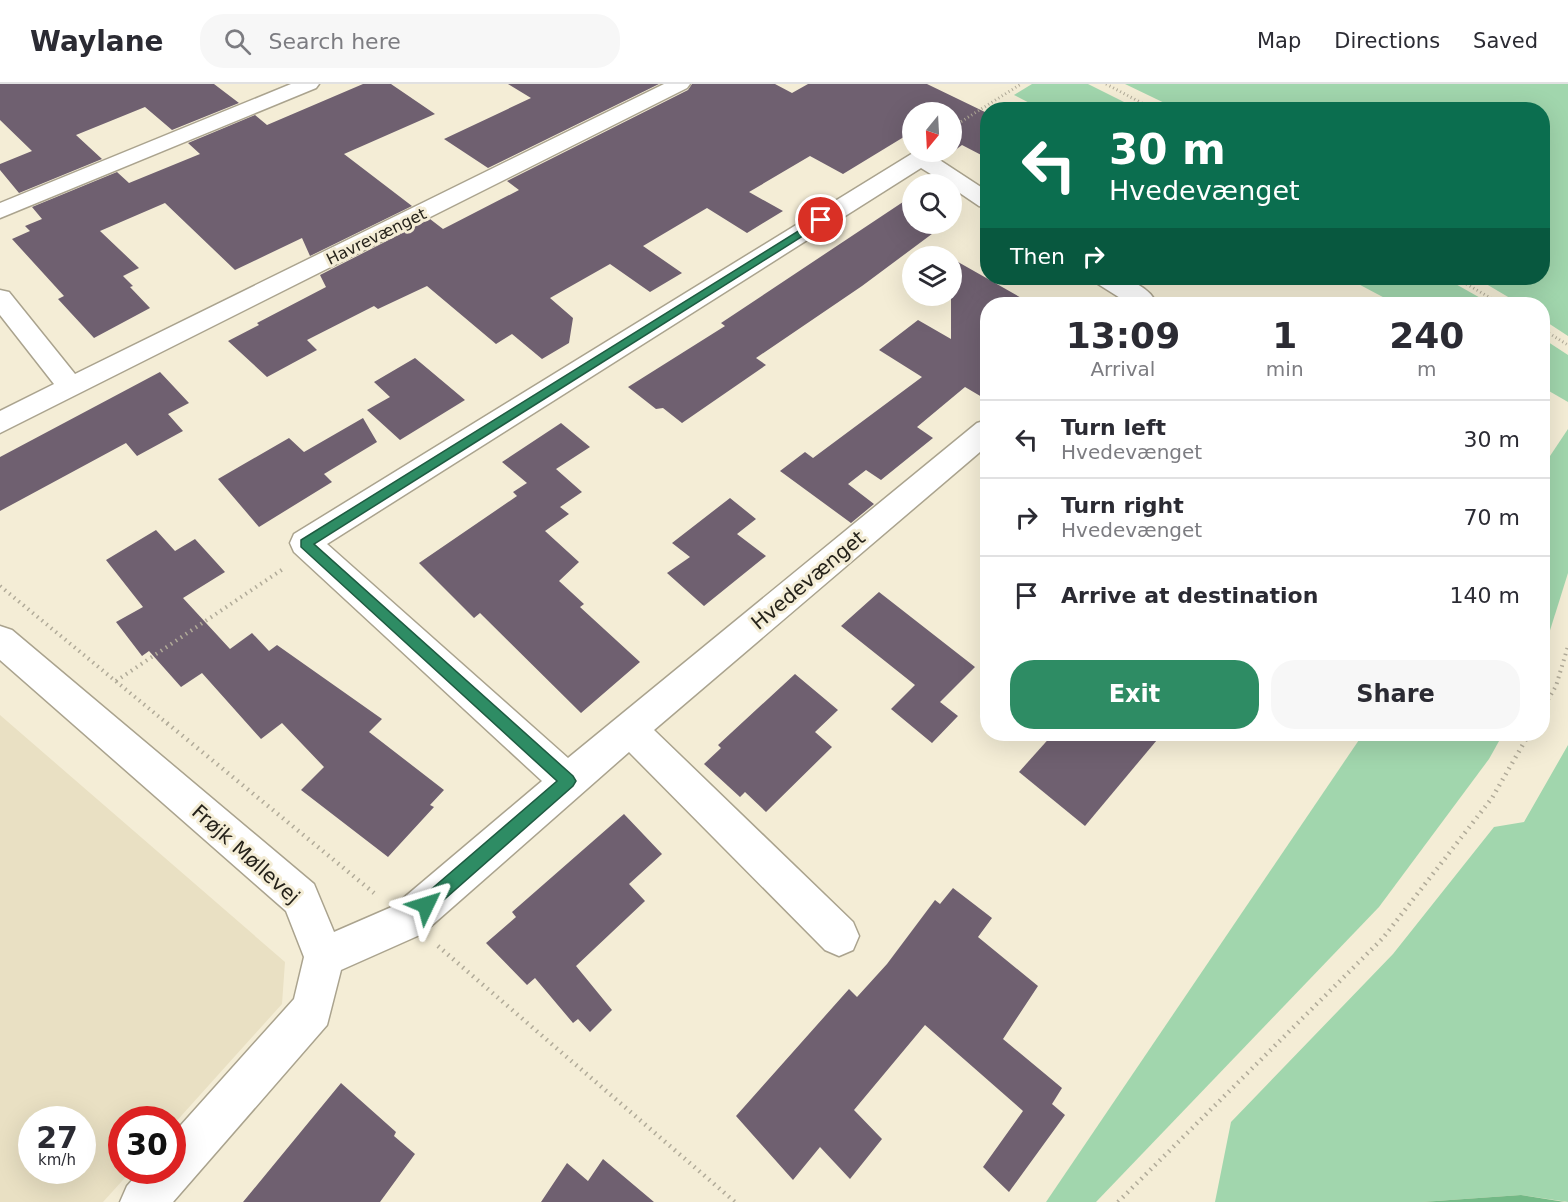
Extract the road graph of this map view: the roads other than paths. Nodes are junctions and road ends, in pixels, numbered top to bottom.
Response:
1 (309, 84) edge
2 (680, 84) edge
3 (980, 196) edge
4 (0, 212) edge
5 (1117, 285) edge
6 (1134, 297) edge
7 (0, 298) edge
8 (71, 387) junction
9 (0, 423) edge
10 (980, 436) edge
11 (0, 640) edge
12 (629, 729) junction
13 (568, 781) junction
14 (839, 936) dead end
15 (324, 957) junction
16 (186, 1153) edge
17 (159, 1184) edge
18 (143, 1202) edge

1 - 4 street
2 - 8 street, Havrevænget
3 - 13 street
5 - 6 street
7 - 8 street
8 - 9 street, Havrevænget
10 - 12 street, Hvedevænget
11 - 15 street, Frøjk Møllevej
12 - 13 street, Hvedevænget
12 - 14 street
13 - 15 street, Hvedevænget
15 - 16 street
17 - 18 street

